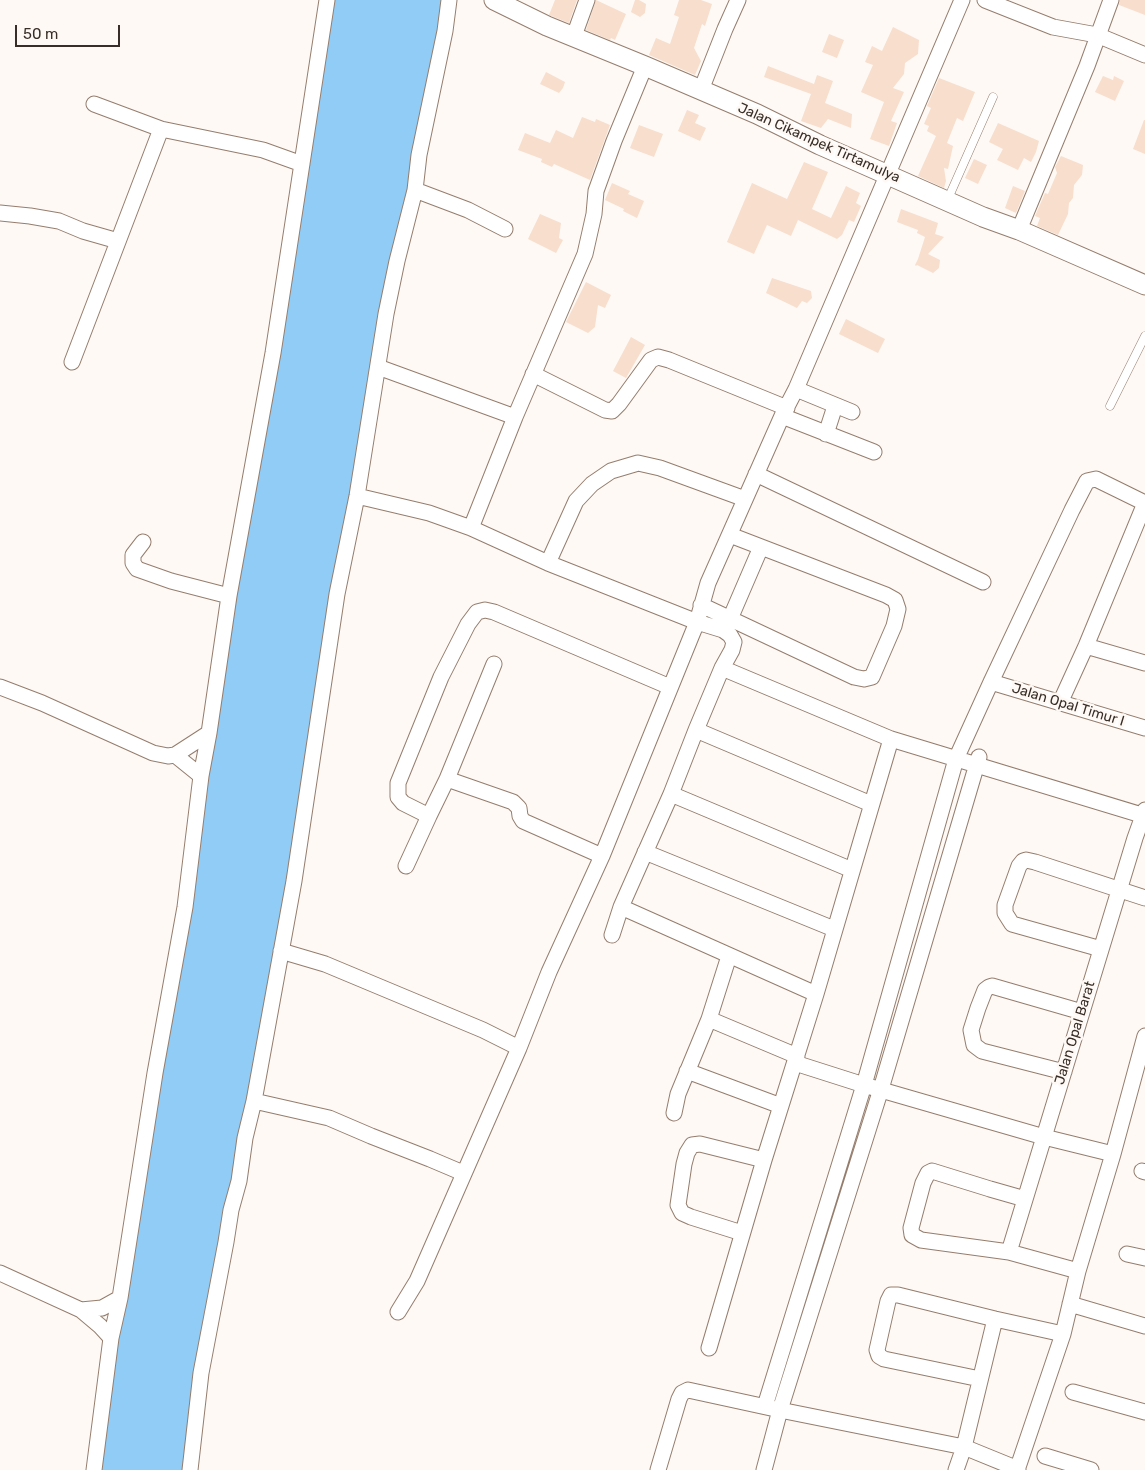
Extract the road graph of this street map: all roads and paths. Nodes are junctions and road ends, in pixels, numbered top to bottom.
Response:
1 (327, 0) edge
2 (449, 0) edge
3 (494, 0) edge
4 (587, 0) edge
5 (738, 0) edge
6 (962, 0) edge
7 (985, 0) edge
8 (1111, 0) edge
9 (1097, 35) junction
10 (574, 36) junction
11 (1145, 55) edge
12 (645, 66) junction
13 (701, 90) junction
14 (993, 97) dead end
15 (94, 104) dead end
16 (161, 129) junction
17 (302, 164) junction
18 (888, 174) junction
19 (415, 190) junction
20 (947, 200) junction
21 (0, 213) edge
22 (505, 229) dead end
23 (1019, 230) junction
24 (118, 241) junction
25 (1145, 285) edge
26 (1145, 336) edge
27 (72, 362) dead end
28 (378, 368) junction
29 (533, 374) junction
30 (796, 389) junction
31 (835, 406) junction
32 (1110, 406) dead end
33 (785, 412) junction
34 (852, 412) dead end
35 (515, 417) junction
36 (826, 434) junction
37 (874, 452) dead end
38 (756, 474) junction
39 (357, 496) junction
40 (745, 499) junction
41 (471, 528) junction
42 (730, 535) junction
43 (143, 542) dead end
44 (761, 547) junction
45 (548, 563) junction
46 (982, 582) dead end
47 (229, 596) junction
48 (701, 605) junction
49 (730, 619) junction
50 (697, 622) junction
51 (1086, 646) junction
52 (1145, 663) edge
53 (494, 664) dead end
54 (722, 668) junction
55 (991, 682) junction
56 (0, 687) edge
57 (670, 687) junction
58 (1060, 703) junction
59 (1145, 728) edge
60 (696, 730) junction
61 (209, 732) junction
62 (891, 739) junction
63 (175, 755) junction
64 (958, 755) junction
65 (977, 761) junction
66 (200, 776) junction
67 (447, 779) junction
68 (671, 794) junction
69 (871, 804) junction
70 (1144, 812) edge
71 (429, 816) junction
72 (645, 852) junction
73 (602, 856) junction
74 (406, 866) dead end
75 (852, 870) junction
76 (1119, 890) junction
77 (1145, 898) edge
78 (620, 907) junction
79 (834, 929) junction
80 (612, 935) dead end
81 (1101, 949) junction
82 (281, 951) junction
83 (729, 956) junction
84 (816, 994) junction
85 (1082, 1012) junction
86 (709, 1019) junction
87 (1145, 1036) edge
88 (519, 1048) junction
89 (796, 1059) junction
90 (687, 1071) junction
91 (1064, 1072) junction
92 (864, 1085) junction
93 (881, 1089) junction
94 (254, 1100) junction
95 (781, 1106) junction
96 (674, 1113) dead end
97 (1044, 1138) junction
98 (1113, 1154) junction
99 (764, 1160) junction
100 (463, 1173) junction
101 (1025, 1198) junction
102 (742, 1233) junction
103 (1009, 1252) junction
104 (1127, 1254) dead end
105 (1145, 1258) edge
106 (1078, 1271) junction
107 (0, 1273) edge
108 (120, 1298) junction
109 (1070, 1304) junction
110 (81, 1310) junction
111 (398, 1312) dead end
112 (995, 1319) junction
113 (1145, 1326) edge
114 (1063, 1334) junction
115 (111, 1338) junction
116 (709, 1348) dead end
117 (980, 1379) junction
118 (1073, 1392) dead end
119 (773, 1408) junction
120 (1145, 1412) edge
121 (964, 1447) junction
122 (1045, 1456) dead end
123 (1018, 1469) edge
124 (94, 1470) edge
125 (190, 1470) edge
126 (658, 1470) edge
127 (764, 1470) edge
128 (956, 1470) edge
129 (1091, 1470) edge

1 - 17 street
2 - 19 street
3 - 10 street, Jalan Cikampek Tirtamulya
4 - 10 street
5 - 13 street
6 - 18 street
7 - 9 street
8 - 9 street
9 - 11 street
9 - 23 street
10 - 12 street, Jalan Cikampek Tirtamulya
12 - 13 street, Jalan Cikampek Tirtamulya
12 - 29 street
13 - 18 street, Jalan Cikampek Tirtamulya
14 - 20 lane
15 - 16 street
16 - 17 street
16 - 24 street
17 - 47 street
18 - 20 street, Jalan Cikampek Tirtamulya
18 - 30 street
19 - 22 street
19 - 28 street
20 - 23 street, Jalan Cikampek Tirtamulya
21 - 24 street
23 - 25 street, Jalan Cikampek Tirtamulya
24 - 27 street
26 - 32 lane
28 - 35 street
28 - 39 street
29 - 33 street
29 - 35 street
30 - 31 street
30 - 33 street
31 - 34 street
31 - 36 street
33 - 36 street
33 - 38 street
35 - 41 street
36 - 37 street
38 - 40 street
38 - 46 street
39 - 41 street
39 - 82 street
40 - 42 street
40 - 45 street
41 - 45 street
42 - 44 street
42 - 48 street
43 - 47 street
44 - 49 street
44 - 49 street
45 - 50 street
47 - 61 street
48 - 49 street
48 - 50 street
50 - 54 street
50 - 57 street
51 - 52 street
51 - 55 street
51 - 58 street
53 - 67 street
54 - 60 street
54 - 62 street
55 - 58 street, Jalan Opal Timur I
55 - 64 street
56 - 63 street
57 - 71 street
57 - 73 street
58 - 59 street, Jalan Opal Timur I
60 - 68 street
60 - 69 street
61 - 63 street
61 - 66 street
62 - 64 street
62 - 69 street
63 - 66 street
64 - 65 street
64 - 92 street
65 - 70 street
65 - 93 street
66 - 108 street
67 - 71 street
67 - 73 street
68 - 72 street
68 - 75 street
69 - 75 street
70 - 76 street, Jalan Opal Barat
71 - 74 street
72 - 78 street
72 - 79 street
73 - 88 street
75 - 79 street
76 - 77 street
76 - 81 street, Jalan Opal Barat
76 - 81 street
78 - 80 street
78 - 83 street
79 - 84 street
81 - 85 street, Jalan Opal Barat
82 - 88 street
82 - 94 street
83 - 84 street
83 - 86 street
84 - 89 street
85 - 91 street, Jalan Opal Barat
85 - 91 street
86 - 89 street
86 - 90 street
87 - 98 street
88 - 100 street
89 - 92 street
89 - 95 street
90 - 95 street
90 - 96 street
91 - 97 street, Jalan Opal Barat
92 - 93 street
92 - 119 street
93 - 97 street
93 - 119 street
94 - 100 street
94 - 125 street
95 - 99 street
97 - 98 street
97 - 101 street, Jalan Opal Barat
98 - 106 street
99 - 102 street
99 - 102 street
100 - 111 street
101 - 103 street, Jalan Opal Barat
101 - 103 street
102 - 116 street
103 - 106 street
104 - 105 street
106 - 109 street
107 - 110 street
108 - 110 street
108 - 115 street
109 - 113 street
109 - 114 street
110 - 115 street
112 - 114 street
112 - 117 street
112 - 117 street
114 - 123 street
115 - 124 street
117 - 121 street
118 - 120 street
119 - 121 street
119 - 126 street
119 - 127 street
121 - 123 street
121 - 128 street
122 - 129 street

